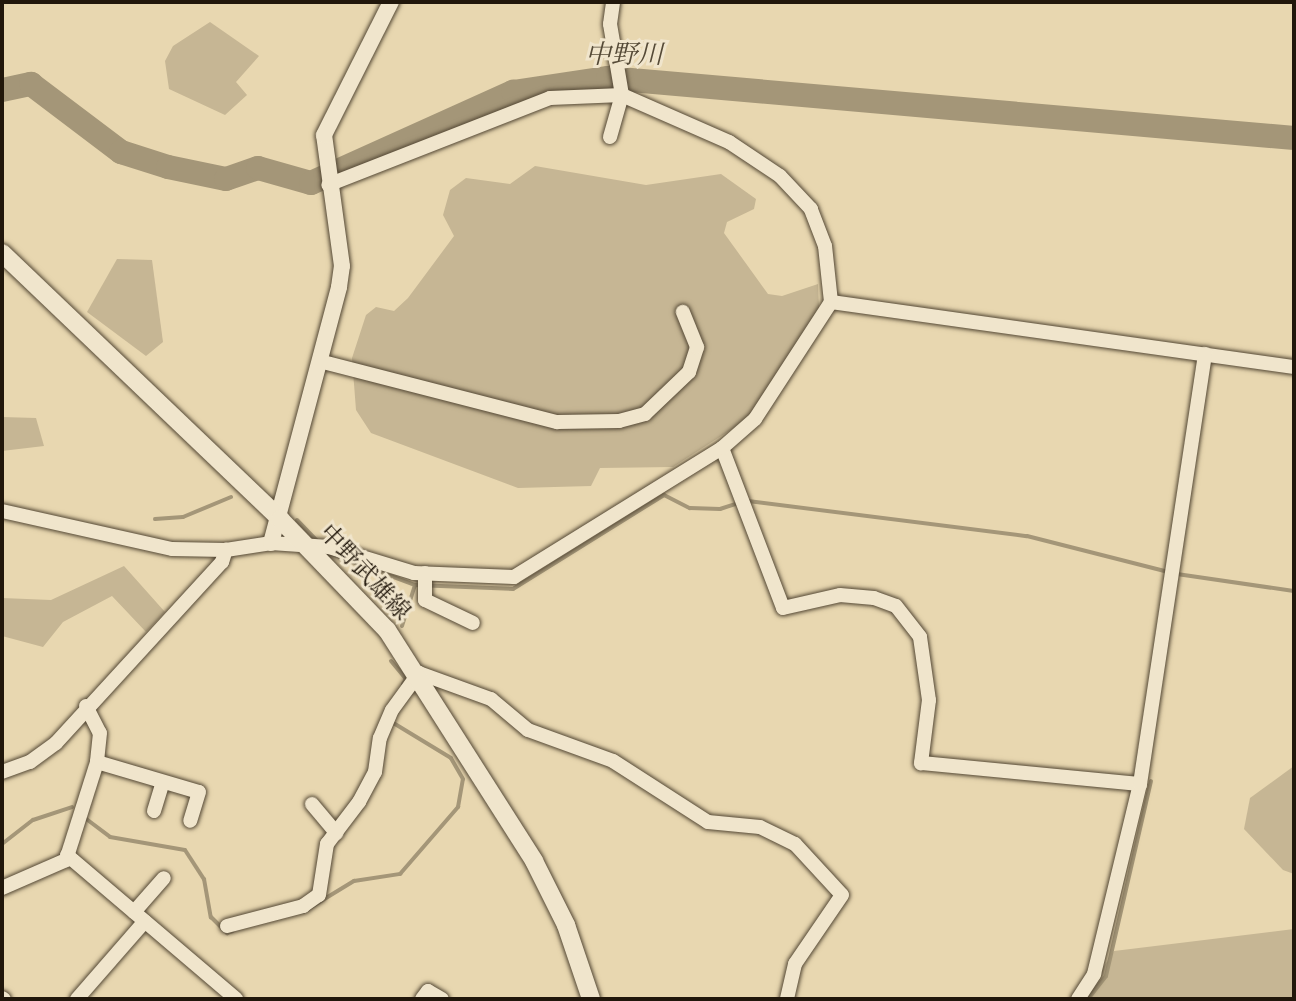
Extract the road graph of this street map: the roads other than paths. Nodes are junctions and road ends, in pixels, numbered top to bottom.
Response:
1 (391, 2) edge
2 (613, 2) edge
3 (622, 95) junction
4 (610, 137) dead end
5 (328, 185) junction
6 (2, 253) edge
7 (831, 302) junction
8 (683, 312) dead end
9 (1205, 354) junction
10 (323, 362) junction
11 (1294, 367) edge
12 (722, 448) junction
13 (2, 511) edge
14 (280, 519) junction
15 (271, 543) junction
16 (309, 549) junction
17 (226, 550) junction
18 (425, 573) junction
19 (473, 623) dead end
20 (419, 673) junction
21 (86, 706) junction
22 (97, 762) junction
23 (2, 772) edge
24 (163, 782) junction
25 (1140, 784) junction
26 (312, 804) dead end
27 (154, 811) dead end
28 (190, 821) dead end
29 (336, 833) junction
30 (67, 855) junction
31 (164, 878) dead end
32 (2, 888) edge
33 (140, 917) junction
34 (227, 926) dead end
35 (77, 999) edge
36 (236, 999) edge
37 (422, 999) edge
38 (442, 999) edge
39 (591, 999) edge
40 (787, 999) edge
41 (1078, 999) edge

1 - 5 street
2 - 3 street
3 - 4 street
3 - 5 street
3 - 7 street
5 - 10 street
6 - 14 main road, 中野武雄線
7 - 9 street
7 - 12 street
8 - 10 street
9 - 11 street
9 - 25 street
10 - 14 street
12 - 18 street
12 - 25 street
13 - 17 street
14 - 15 street
14 - 16 main road, 中野武雄線
15 - 16 street
15 - 17 street
16 - 18 street
16 - 20 main road, 中野武雄線
17 - 21 street
18 - 19 street
20 - 29 street
20 - 39 main road, 中野武雄線
20 - 40 street
21 - 22 street
21 - 23 street
22 - 24 street
22 - 30 street
24 - 27 street
24 - 28 street
25 - 41 street
26 - 29 street
29 - 34 street
30 - 32 street
30 - 33 street
31 - 33 street
33 - 35 street
33 - 36 street
37 - 38 street

